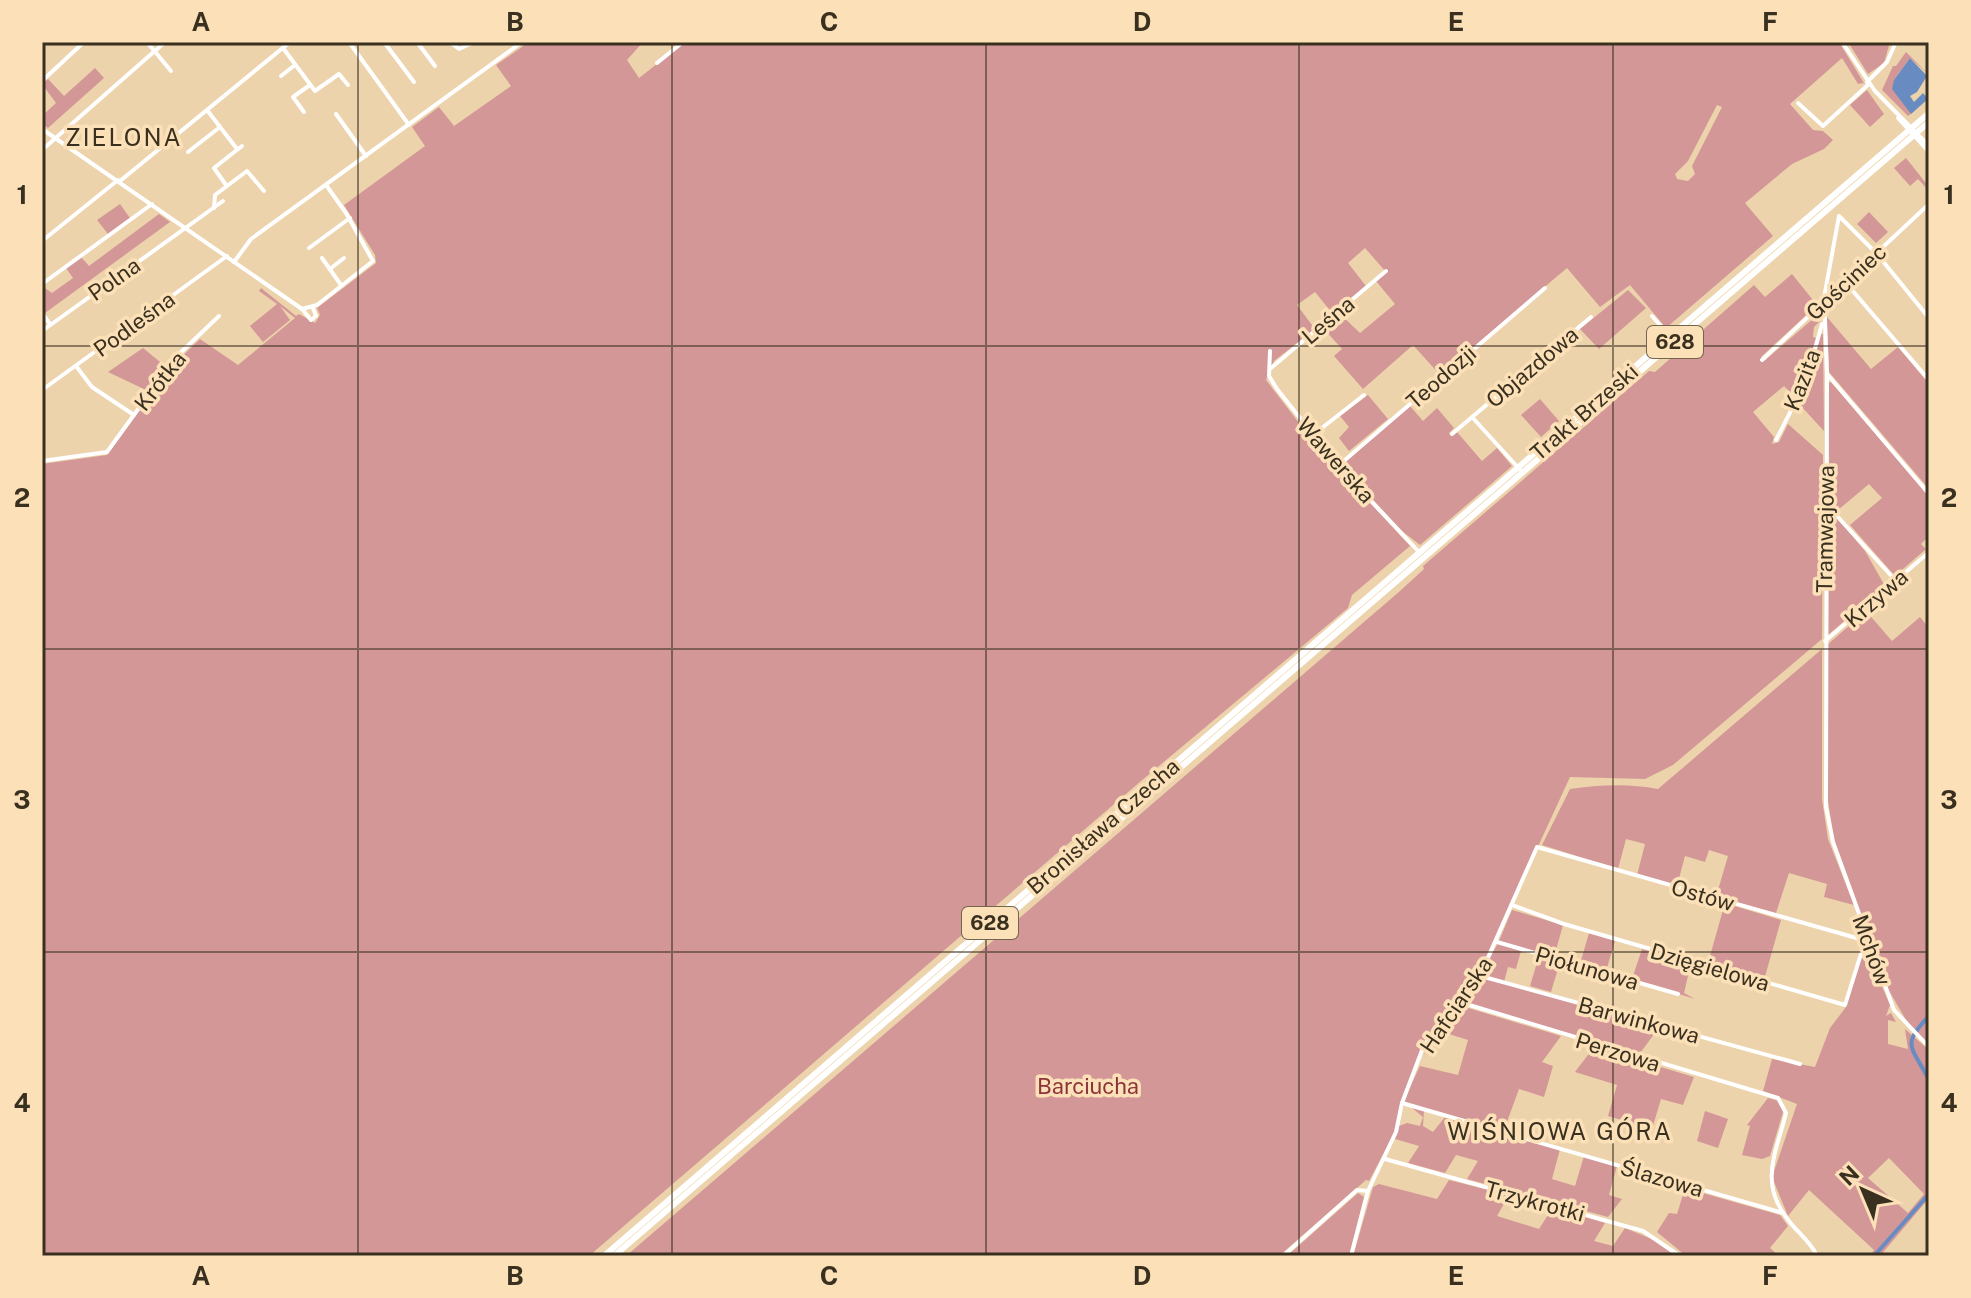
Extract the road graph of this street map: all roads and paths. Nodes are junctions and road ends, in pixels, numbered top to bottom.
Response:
1 (84, 42) edge
2 (147, 42) edge
3 (165, 42) edge
4 (290, 42) edge
5 (349, 42) edge
6 (384, 42) edge
7 (417, 42) edge
8 (450, 42) edge
9 (474, 42) edge
10 (522, 42) edge
11 (683, 42) edge
12 (1842, 42) edge
13 (1896, 42) edge
14 (282, 48) junction
15 (155, 51) junction
16 (657, 63) dead end
17 (295, 65) junction
18 (435, 66) dead end
19 (171, 71) dead end
20 (281, 76) dead end
21 (42, 81) edge
22 (414, 82) dead end
23 (1868, 83) junction
24 (310, 85) junction
25 (348, 85) dead end
26 (1798, 103) dead end
27 (207, 110) junction
28 (304, 112) dead end
29 (1929, 113) edge
30 (336, 114) dead end
31 (1929, 122) edge
32 (409, 125) junction
33 (220, 127) junction
34 (42, 129) edge
35 (1913, 132) junction
36 (56, 138) junction
37 (1929, 146) edge
38 (42, 150) edge
39 (188, 152) dead end
40 (1929, 152) edge
41 (366, 156) junction
42 (119, 181) junction
43 (226, 185) junction
44 (326, 185) junction
45 (264, 191) dead end
46 (223, 201) dead end
47 (152, 204) junction
48 (1929, 204) edge
49 (214, 208) junction
50 (350, 218) junction
51 (186, 228) junction
52 (42, 241) edge
53 (309, 248) dead end
54 (1877, 254) junction
55 (227, 256) junction
56 (322, 258) dead end
57 (344, 258) dead end
58 (234, 262) junction
59 (330, 269) junction
60 (1386, 271) dead end
61 (1846, 283) junction
62 (42, 284) edge
63 (342, 286) junction
64 (1545, 288) dead end
65 (1824, 304) junction
66 (313, 308) junction
67 (302, 309) junction
68 (42, 313) edge
69 (219, 316) dead end
70 (1652, 316) dead end
71 (1591, 317) dead end
72 (1929, 318) edge
73 (1823, 319) junction
74 (51, 324) junction
75 (42, 331) edge
76 (1671, 337) junction
77 (1270, 351) dead end
78 (1762, 360) dead end
79 (76, 366) junction
80 (1269, 369) junction
81 (1827, 374) junction
82 (1929, 380) edge
83 (42, 390) edge
84 (1364, 395) dead end
85 (134, 415) junction
86 (1472, 417) junction
87 (1452, 434) dead end
88 (1312, 435) junction
89 (1776, 440) dead end
90 (42, 461) edge
91 (1338, 466) junction
92 (1520, 471) junction
93 (1929, 494) edge
94 (1826, 503) junction
95 (1927, 554) dead end
96 (1422, 555) junction
97 (1896, 581) junction
98 (1825, 641) junction
99 (1833, 842) joint
100 (1537, 847) joint
101 (1512, 905) junction
102 (1867, 941) junction
103 (1497, 942) junction
104 (1477, 975) junction
105 (1678, 994) dead end
106 (1456, 1001) junction
107 (1929, 1047) edge
108 (1800, 1064) dead end
109 (1402, 1103) junction
110 (1385, 1159) junction
111 (1368, 1191) junction
112 (1783, 1213) junction
113 (604, 1256) edge
114 (614, 1256) edge
115 (1283, 1256) edge
116 (1351, 1256) edge
117 (1680, 1256) edge
118 (1817, 1256) edge

1 - 21 street
2 - 15 street
3 - 15 street
4 - 14 street
5 - 32 street
6 - 22 street
7 - 18 street
8 - 9 street
10 - 32 street
11 - 16 street
12 - 23 street
13 - 23 street
14 - 17 street
14 - 27 street
15 - 19 street
15 - 36 street
17 - 20 street
17 - 24 street
23 - 26 street
23 - 35 street
24 - 25 street
24 - 28 street
27 - 33 street
27 - 42 street
29 - 35 main road, Trakt Brzeski / 628
30 - 41 street
31 - 35 main road, Trakt Brzeski / 628
32 - 41 street
33 - 39 street
33 - 43 street
34 - 36 street
35 - 37 street
35 - 40 street
35 - 76 main road, Trakt Brzeski / 628
35 - 92 main road, Trakt Brzeski / 628
36 - 38 street
36 - 42 street
41 - 44 street
42 - 47 street
42 - 52 street
43 - 45 street
43 - 49 street
44 - 50 street
44 - 58 street
46 - 49 street, Polna
47 - 51 street
47 - 62 street
48 - 54 street, Gościniec
49 - 51 street, Polna
50 - 53 street
50 - 63 street
51 - 55 street
51 - 74 street, Polna
54 - 61 street, Gościniec
54 - 65 street, Tramwajowa
54 - 72 street
55 - 58 street
55 - 79 street, Podleśna
56 - 59 street
57 - 59 street
58 - 67 street
59 - 63 street
60 - 80 street, Leśna
61 - 65 street, Gościniec
61 - 82 street
63 - 66 street
64 - 91 street, Teodozji
65 - 73 street, Tramwajowa
65 - 78 street, Gościniec
66 - 67 street
66 - 67 street
68 - 74 street
69 - 85 street, Krótka
70 - 76 street
71 - 86 street, Objazdowa
73 - 81 street, Tramwajowa
73 - 89 street, Kazita
74 - 75 street, Polna
76 - 92 main road, Trakt Brzeski / 628
77 - 80 street
79 - 83 street, Podleśna
79 - 85 street
80 - 88 street, Wawerska
81 - 93 street
81 - 94 street, Tramwajowa
84 - 88 street
85 - 90 street, Krótka
86 - 87 street, Objazdowa
86 - 92 street, Objazdowa
88 - 91 street, Wawerska
91 - 96 street, Wawerska
92 - 96 main road, Trakt Brzeski / 628
94 - 97 street
94 - 98 street, Tramwajowa
95 - 97 street, Krzywa
96 - 113 main road, Bronisława Czecha / 628
96 - 114 main road, Bronisława Czecha / 628
97 - 98 street, Krzywa
98 - 99 street, Tramwajowa
99 - 102 street, Mchów
100 - 101 street, Hafciarska
100 - 102 street, Ostów
101 - 102 street, Dzięgielowa
101 - 103 street, Hafciarska
102 - 107 street, Mchów
103 - 104 street, Hafciarska
103 - 105 street, Piołunowa
104 - 106 street, Hafciarska
104 - 108 street, Barwinkowa
106 - 109 street, Hafciarska
106 - 112 street, Perzowa
109 - 110 street, Hafciarska
109 - 112 street, Ślazowa
110 - 111 street, Hafciarska
110 - 117 street, Trzykrotki
111 - 115 street
111 - 116 street, Hafciarska
112 - 118 street

